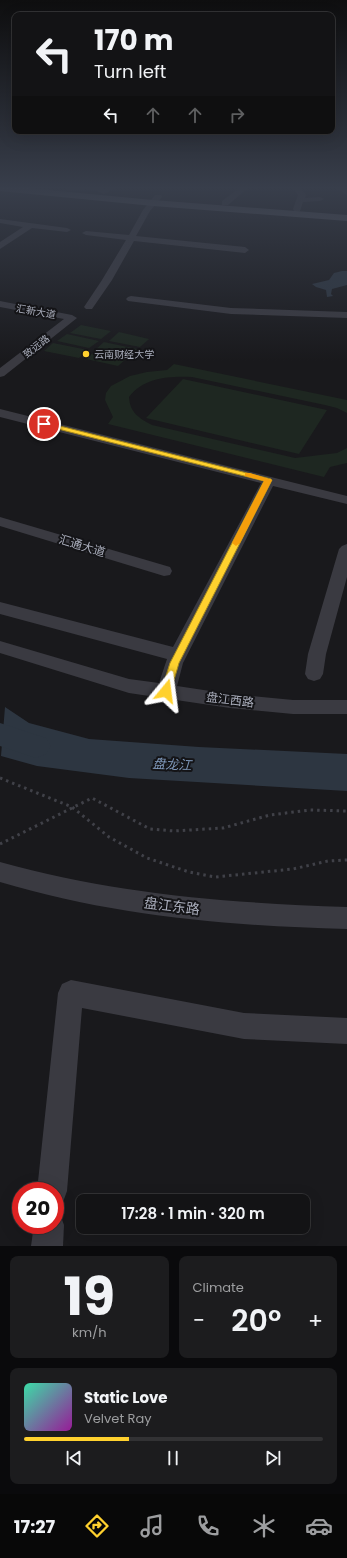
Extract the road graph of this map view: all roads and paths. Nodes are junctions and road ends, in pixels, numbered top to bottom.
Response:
1 (128, 245) edge
2 (199, 245) edge
3 (245, 250) dead end
4 (131, 299) dead end
5 (0, 304) edge
6 (89, 307) dead end
7 (347, 315) edge
8 (72, 318) joint
9 (0, 374) edge
10 (0, 413) edge
11 (269, 480) junction
12 (347, 500) edge
13 (0, 521) edge
14 (347, 549) edge
15 (164, 571) dead end
16 (344, 575) edge
17 (0, 608) edge
18 (0, 647) edge
19 (178, 655) junction
20 (314, 674) dead end
21 (166, 691) junction
22 (347, 707) edge
23 (0, 778) edge
24 (72, 807) junction
25 (347, 811) edge
26 (0, 844) edge
27 (347, 860) edge
28 (0, 872) edge
29 (347, 918) edge
30 (347, 1031) edge
31 (53, 1182) edge
32 (48, 1234) edge
33 (47, 1246) edge

1 - 6 street
2 - 3 street
4 - 7 street
5 - 8 street, 汇新大道
8 - 9 street, 致远路
10 - 11 street
11 - 12 street
11 - 19 street
13 - 15 street, 汇通大道
14 - 16 street
16 - 20 street
17 - 19 street
18 - 21 street, 盘江西路
19 - 21 street
21 - 22 street, 盘江西路
23 - 24 path
24 - 25 path
24 - 26 path
24 - 27 path
28 - 29 street, 盘江东路
30 - 31 street
32 - 33 street

